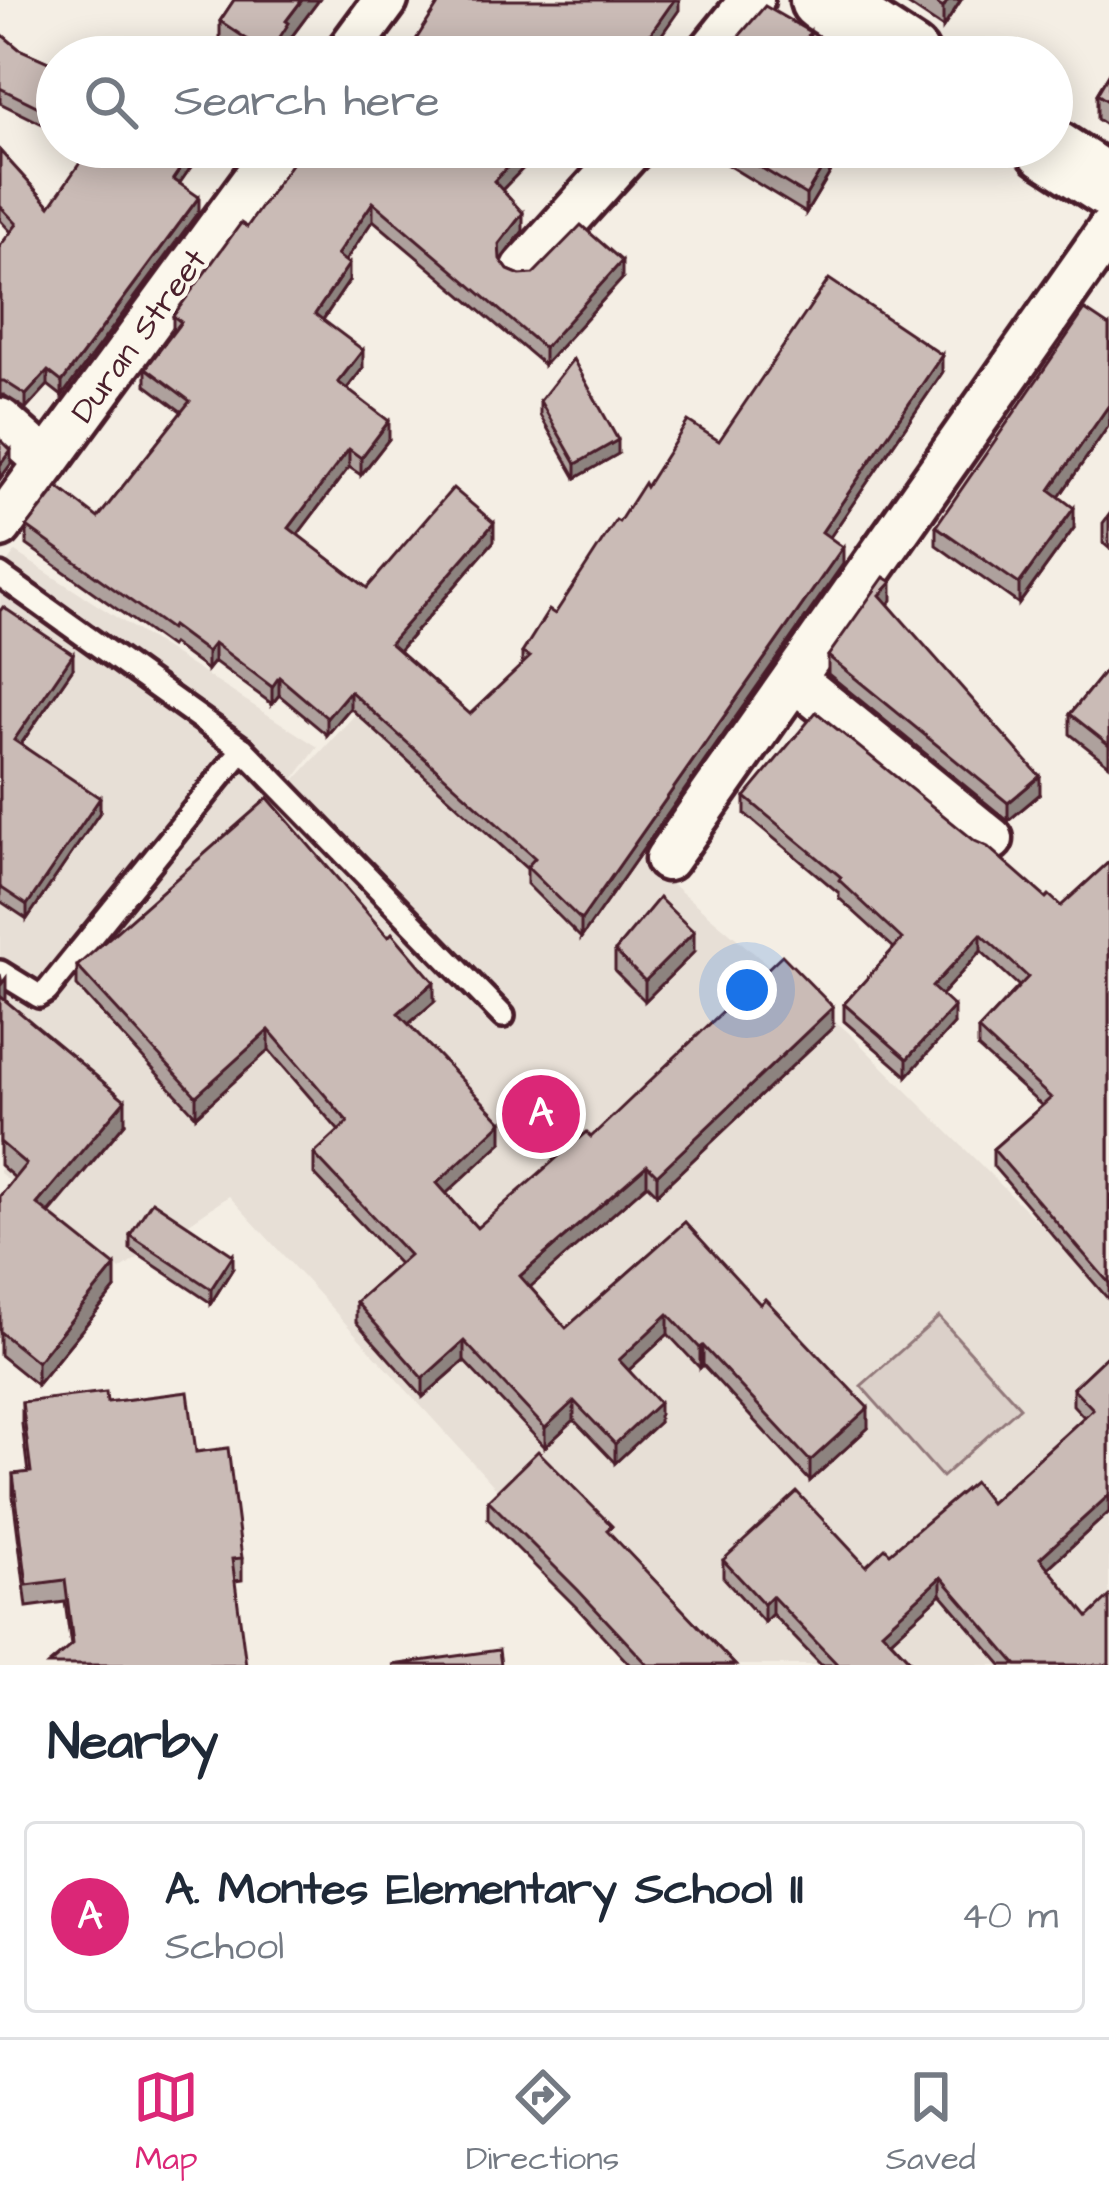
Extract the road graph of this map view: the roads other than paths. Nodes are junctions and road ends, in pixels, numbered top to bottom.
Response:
1 (386, 0) edge
2 (752, 0) edge
3 (821, 0) edge
4 (359, 36) edge
5 (723, 36) edge
6 (877, 36) edge
7 (1073, 164) edge
8 (263, 168) edge
9 (614, 168) edge
10 (1109, 188) edge
11 (1109, 230) edge
12 (524, 268) dead end
13 (0, 420) edge
14 (47, 462) junction
15 (0, 526) edge
16 (0, 575) edge
17 (794, 679) junction
18 (243, 749) junction
19 (991, 838) dead end
20 (667, 859) dead end
21 (0, 971) edge
22 (503, 1016) dead end

1 - 4 street
2 - 5 street
3 - 6 main road
7 - 10 main road
8 - 14 street, Duran Street
9 - 12 street
11 - 17 street
13 - 14 street
14 - 15 street, Duran Street
16 - 18 lane
17 - 19 street
17 - 20 street
18 - 21 lane
18 - 22 lane

